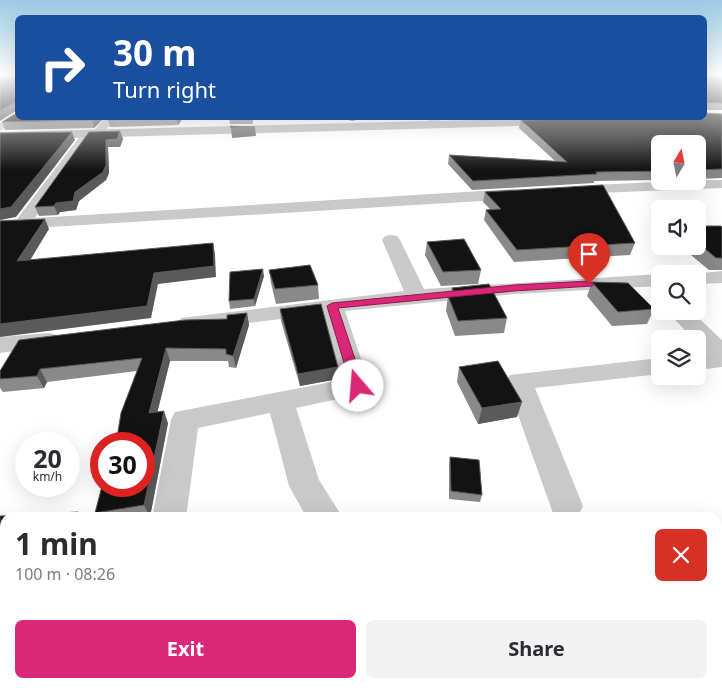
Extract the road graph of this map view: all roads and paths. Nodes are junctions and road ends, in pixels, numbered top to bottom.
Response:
1 (15, 117) edge
2 (108, 120) edge
3 (434, 121) edge
4 (570, 121) edge
5 (0, 128) edge
6 (93, 133) junction
7 (0, 136) edge
8 (722, 184) edge
9 (561, 191) edge
10 (533, 193) edge
11 (22, 224) junction
12 (0, 225) edge
13 (390, 240) dead end
14 (722, 277) edge
15 (706, 278) edge
16 (651, 285) edge
17 (417, 296) junction
18 (332, 306) junction
19 (687, 320) edge
20 (164, 326) edge
21 (66, 338) edge
22 (2, 348) edge
23 (722, 354) edge
24 (722, 359) edge
25 (706, 361) edge
26 (651, 367) edge
27 (281, 402) junction
28 (566, 506) dead end
29 (171, 512) edge
30 (322, 512) edge

1 - 5 street
2 - 6 street
3 - 4 main road
3 - 6 main road
6 - 7 main road
6 - 11 street
8 - 9 street
10 - 11 street
11 - 12 street
13 - 17 street
14 - 15 street
16 - 17 street
17 - 18 street
18 - 20 street
18 - 27 street
19 - 23 street
21 - 22 street
24 - 25 street
26 - 28 street
27 - 29 street
27 - 30 street

